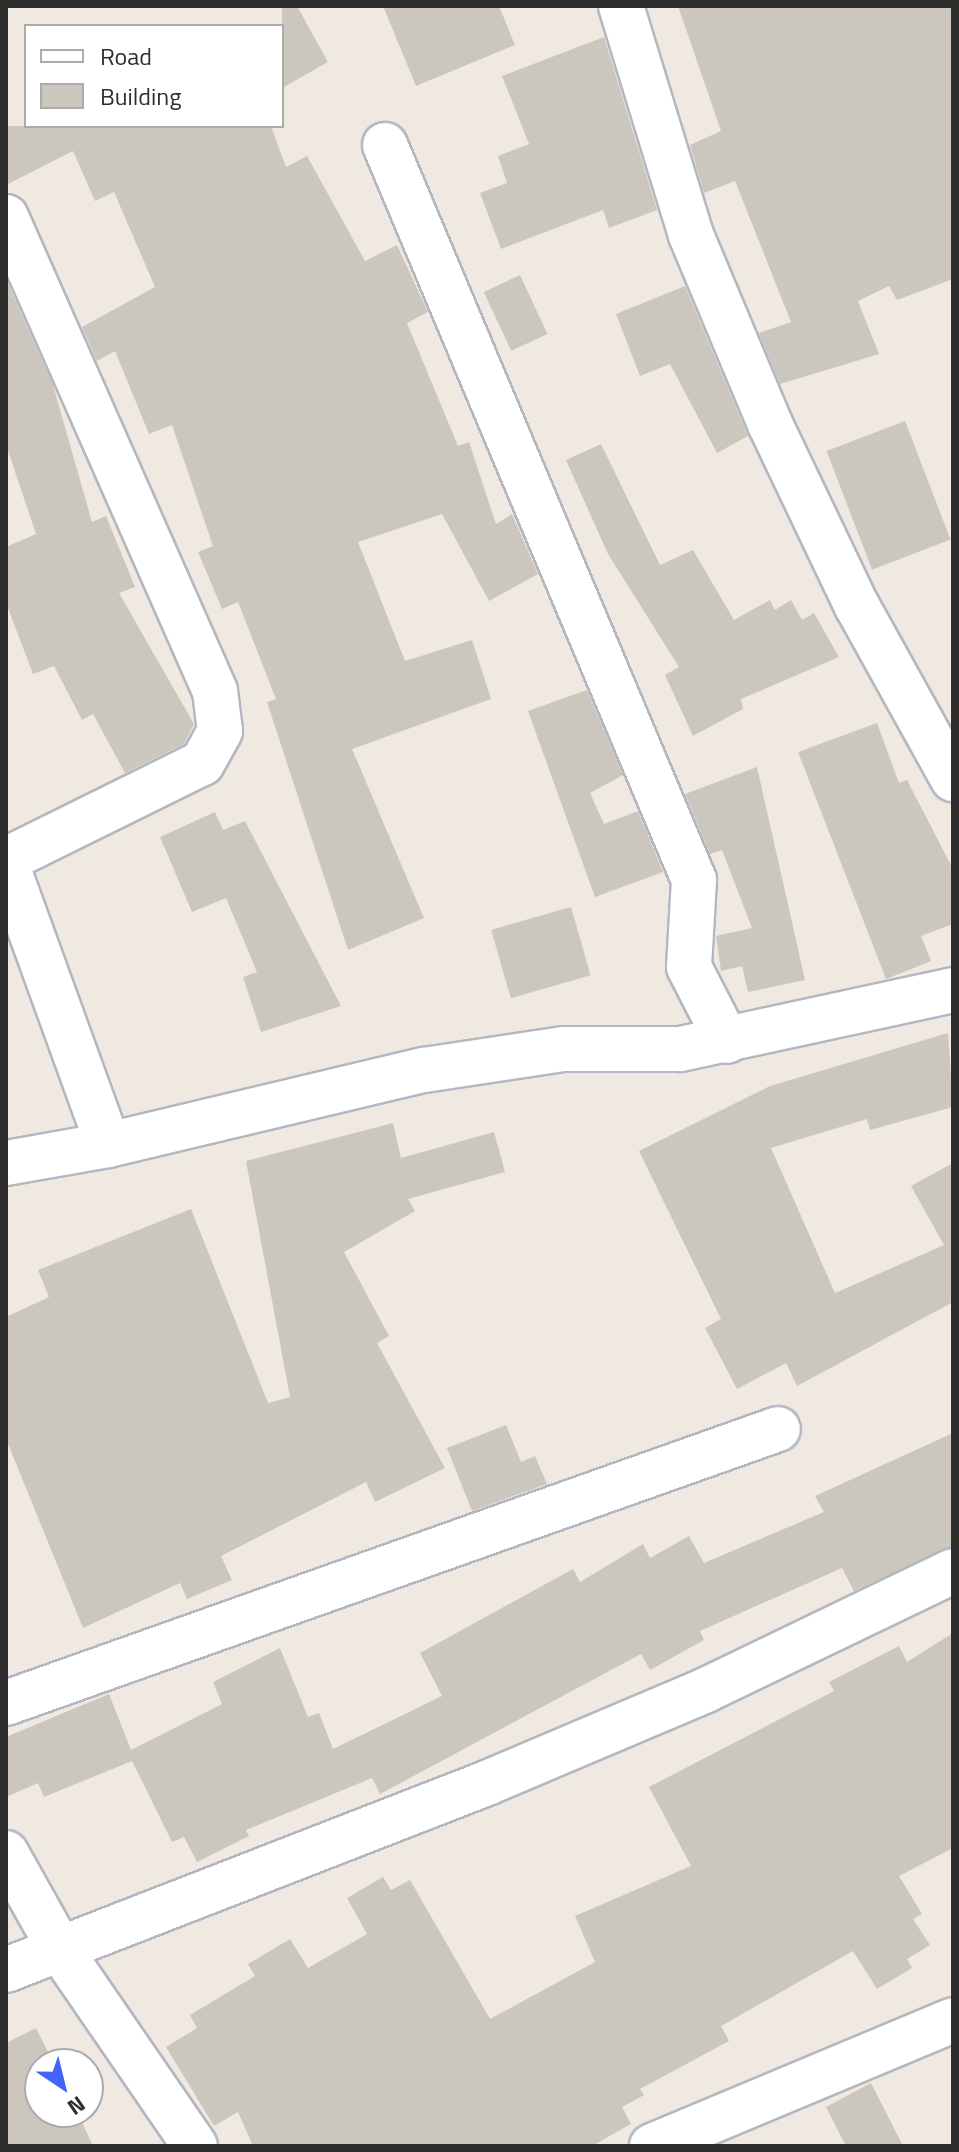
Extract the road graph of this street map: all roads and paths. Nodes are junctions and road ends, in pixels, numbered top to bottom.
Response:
1 (621, 6) edge
2 (385, 145) dead end
3 (6, 217) edge
4 (953, 779) edge
5 (6, 862) edge
6 (953, 990) edge
7 (727, 1041) junction
8 (108, 1145) junction
9 (6, 1163) edge
10 (778, 1429) dead end
11 (953, 1571) edge
12 (6, 1703) edge
13 (6, 1853) edge
14 (59, 1948) junction
15 (6, 1970) edge
16 (953, 2020) edge
17 (195, 2146) edge
18 (652, 2146) edge

1 - 4 street
2 - 7 street
3 - 5 street
5 - 8 street
6 - 7 street
7 - 8 street
8 - 9 street
10 - 12 street
11 - 14 street
13 - 14 street
14 - 15 street
14 - 17 street
16 - 18 street

